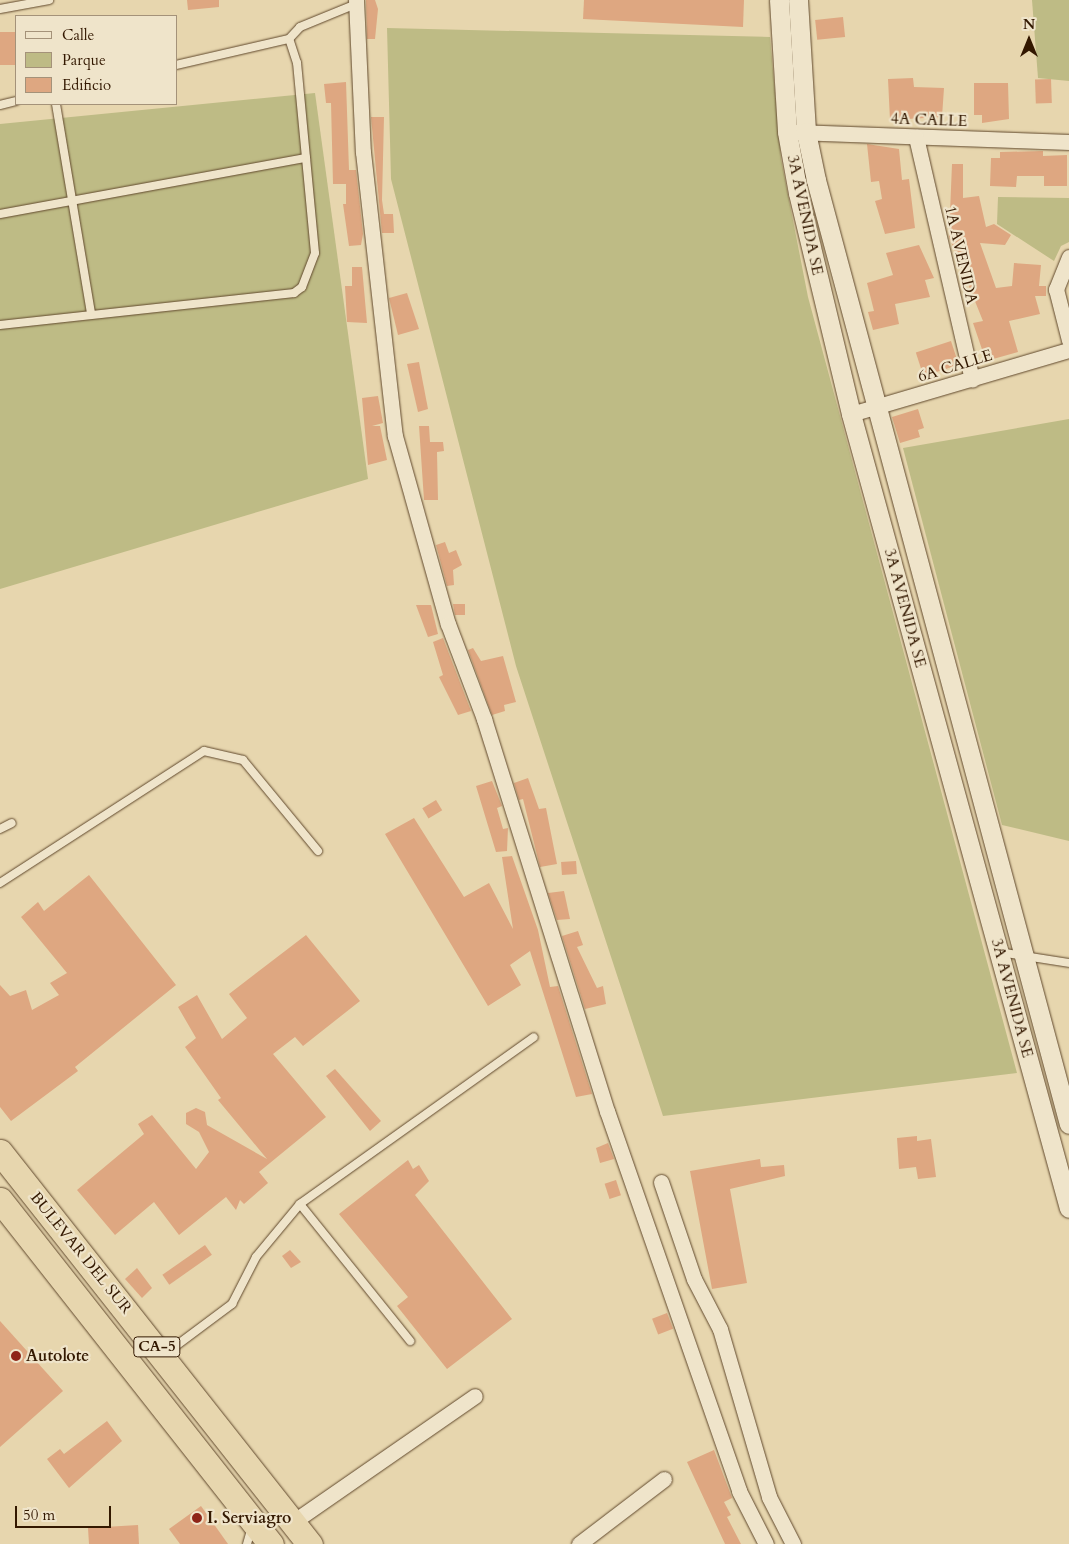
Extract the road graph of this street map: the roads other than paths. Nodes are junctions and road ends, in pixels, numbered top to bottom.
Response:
1 (49, 0) edge
2 (779, 0) edge
3 (798, 0) edge
4 (356, 2) edge
5 (0, 9) edge
6 (289, 38) junction
7 (178, 65) edge
8 (15, 102) edge
9 (0, 105) edge
10 (56, 105) edge
11 (787, 132) junction
12 (806, 132) junction
13 (916, 137) junction
14 (1069, 142) edge
15 (306, 158) junction
16 (75, 201) junction
17 (0, 214) edge
18 (1068, 257) edge
19 (91, 314) junction
20 (0, 325) edge
21 (1069, 340) edge
22 (1069, 350) edge
23 (972, 380) junction
24 (877, 408) junction
25 (851, 414) junction
26 (12, 823) dead end
27 (0, 829) edge
28 (318, 851) dead end
29 (0, 883) edge
30 (999, 952) junction
31 (1022, 956) junction
32 (1069, 963) edge
33 (534, 1037) dead end
34 (1069, 1124) edge
35 (0, 1152) edge
36 (661, 1182) dead end
37 (0, 1200) edge
38 (300, 1204) junction
39 (1069, 1208) edge
40 (410, 1341) dead end
41 (164, 1356) junction
42 (139, 1375) junction
43 (474, 1396) dead end
44 (664, 1479) dead end
45 (293, 1522) junction
46 (251, 1533) edge
47 (271, 1544) edge
48 (310, 1544) edge
49 (579, 1544) edge
50 (766, 1544) edge
51 (793, 1544) edge

1 - 5 lane
2 - 11 street, 3A AVENIDA SE
3 - 12 street
4 - 6 lane
4 - 50 street
6 - 7 lane
6 - 15 lane
8 - 9 lane
10 - 16 lane
11 - 12 street, 4A CALLE
11 - 25 street, 3A AVENIDA SE
12 - 13 street, 4A CALLE
12 - 24 street
13 - 14 street, 4A CALLE
13 - 23 street, 1A AVENIDA
15 - 16 lane
15 - 19 lane
16 - 17 lane
16 - 19 lane
18 - 21 street
19 - 20 lane
22 - 23 street, 6A CALLE
23 - 24 street, 6A CALLE
24 - 25 street, 6A CALLE
24 - 31 street
25 - 30 street, 3A AVENIDA SE
26 - 27 lane
28 - 29 lane
30 - 31 lane
30 - 39 street, 3A AVENIDA SE
31 - 32 lane
31 - 34 street
33 - 38 lane
35 - 41 highway, BULEVAR DEL SUR / CA-5
36 - 51 street
37 - 42 highway, BULEVAR DEL SUR / CA-5
38 - 40 lane
38 - 41 lane
41 - 42 highway
41 - 45 highway, BULEVAR DEL SUR / CA-5
42 - 46 highway, BULEVAR DEL SUR / CA-5
43 - 45 street
44 - 49 street
45 - 48 highway, BULEVAR DEL SUR / CA-5
46 - 47 highway, BULEVAR DEL SUR / CA-5

